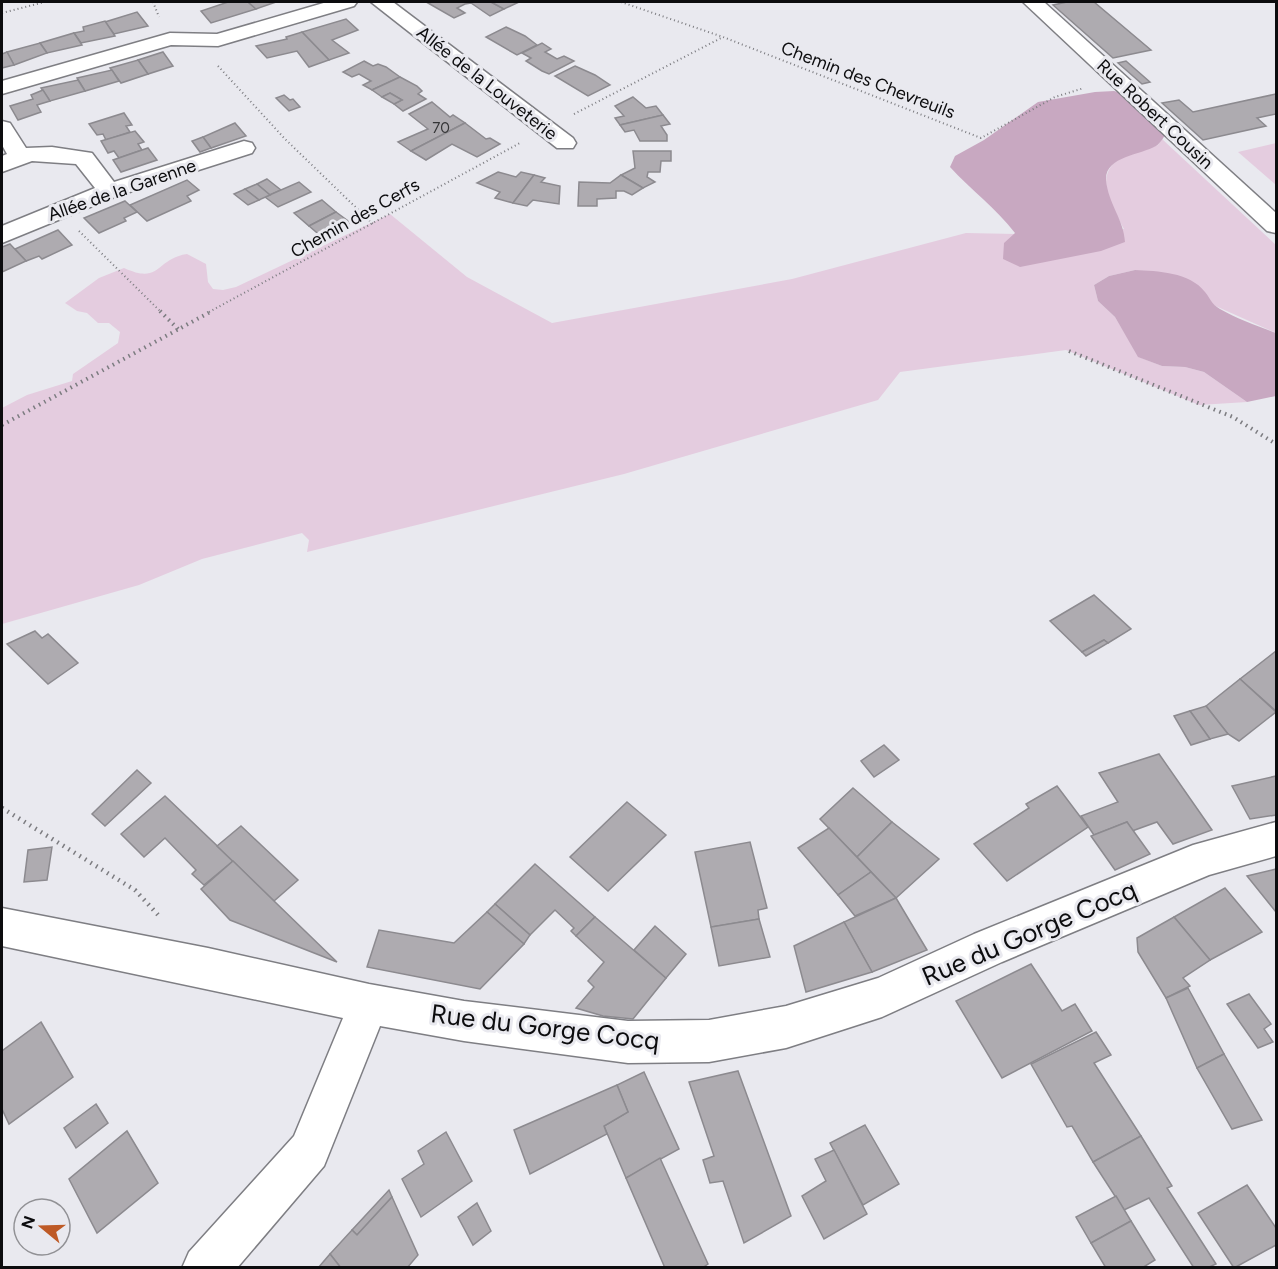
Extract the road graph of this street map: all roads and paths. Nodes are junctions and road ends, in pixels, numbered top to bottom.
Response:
1 (45, 2) edge
2 (153, 2) edge
3 (347, 2) edge
4 (381, 2) edge
5 (621, 2) edge
6 (1032, 2) edge
7 (2, 13) edge
8 (723, 37) junction
9 (193, 39) junction
10 (1088, 87) dead end
11 (2, 88) edge
12 (2, 128) edge
13 (547, 129) junction
14 (565, 143) dead end
15 (244, 148) dead end
16 (10, 160) edge
17 (109, 191) junction
18 (59, 211) junction
19 (373, 224) junction
20 (1276, 226) edge
21 (2, 235) edge
22 (179, 330) junction
23 (1070, 351) dead end
24 (2, 425) edge
25 (1276, 444) edge
26 (2, 808) edge
27 (1276, 839) edge
28 (2, 927) edge
29 (208, 968) junction
30 (369, 1004) junction
31 (205, 1268) edge

1 - 7 path
2 - 9 path
3 - 9 street
4 - 13 street, Allée de la Louveterie
5 - 8 path, Chemin des Chevreuils
6 - 20 street, Rue Robert Cousin
8 - 10 path, Chemin des Chevreuils
8 - 13 path, Chemin des Cerfs
9 - 11 street
9 - 19 path
12 - 16 street
13 - 14 street, Allée de la Louveterie
13 - 19 path, Chemin des Cerfs
15 - 17 street, Allée de la Garenne
16 - 17 street
17 - 18 street, Allée de la Garenne
18 - 21 street, Allée de la Garenne
18 - 22 path
19 - 22 path, Chemin des Cerfs
22 - 24 path, Chemin des Cerfs
23 - 25 path
26 - 29 path
27 - 30 street, Rue du Gorge Cocq
28 - 29 street, Rue du Gorge Cocq
29 - 30 street, Rue du Gorge Cocq
30 - 31 street

